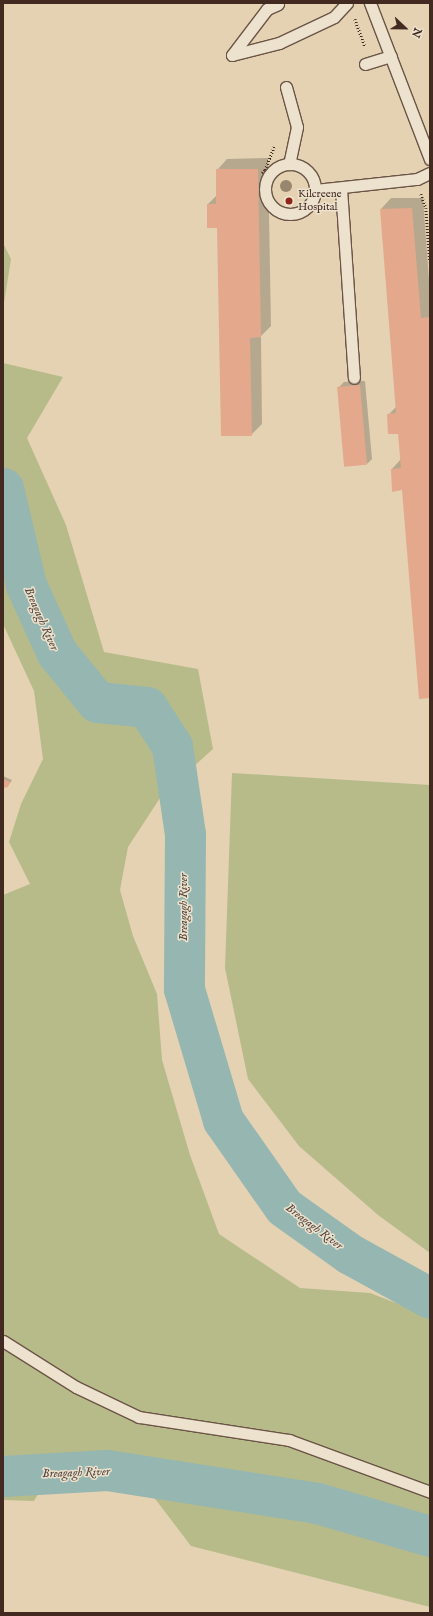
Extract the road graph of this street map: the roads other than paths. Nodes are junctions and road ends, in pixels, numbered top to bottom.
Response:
1 (347, 3) edge
2 (370, 3) edge
3 (278, 4) dead end
4 (390, 56) junction
5 (368, 63) road end
6 (286, 87) dead end
7 (430, 159) edge
8 (289, 164) junction
9 (430, 173) edge
10 (341, 188) junction
11 (315, 190) junction
12 (354, 378) dead end
13 (3, 1341) edge
14 (430, 1492) edge

1 - 3 lane
2 - 4 lane
4 - 5 lane
4 - 7 lane
6 - 8 lane
8 - 11 lane
8 - 11 lane
9 - 10 lane
10 - 11 lane
10 - 12 lane
13 - 14 lane

